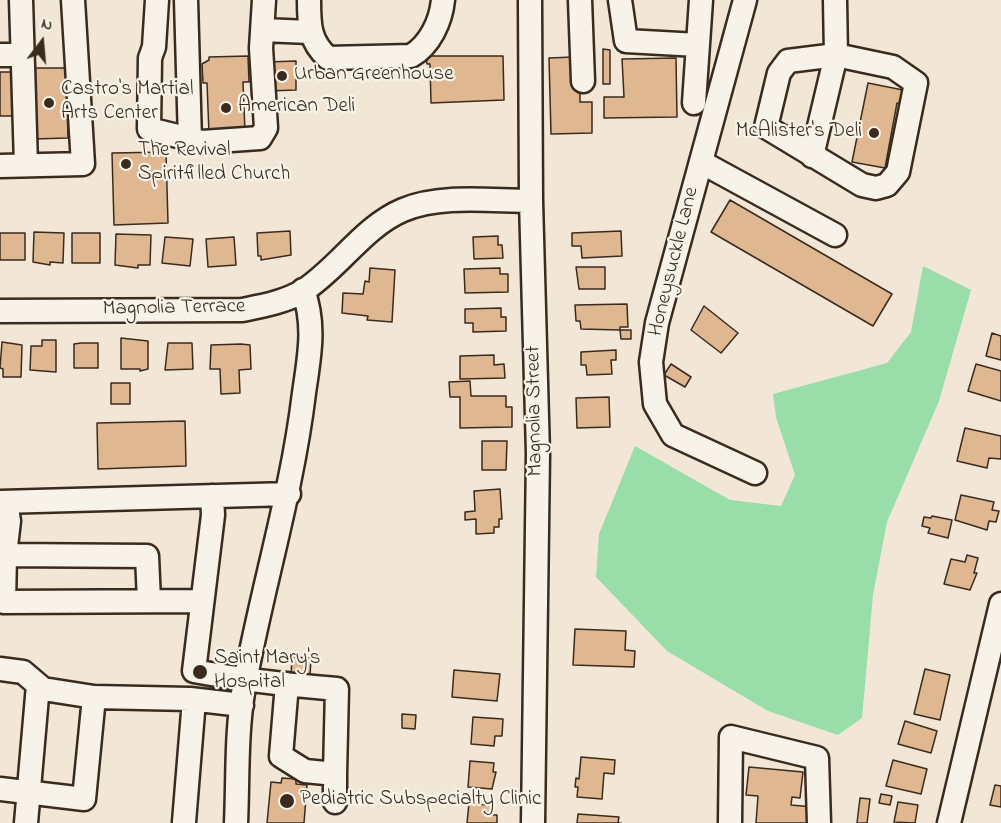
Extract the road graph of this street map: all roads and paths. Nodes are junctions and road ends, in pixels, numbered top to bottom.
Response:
1 (21, 0) edge
2 (72, 0) edge
3 (157, 0) edge
4 (186, 0) edge
5 (264, 0) edge
6 (309, 0) edge
7 (443, 0) edge
8 (530, 0) edge
9 (580, 0) edge
10 (620, 0) edge
11 (701, 0) edge
12 (745, 0) edge
13 (835, 0) edge
14 (263, 30) junction
15 (309, 32) junction
16 (698, 45) junction
17 (0, 55) edge
18 (22, 55) junction
19 (836, 55) junction
20 (583, 81) dead end
21 (694, 103) dead end
22 (190, 141) junction
23 (812, 156) junction
24 (701, 162) junction
25 (26, 165) junction
26 (0, 166) edge
27 (531, 201) junction
28 (835, 235) dead end
29 (303, 290) junction
30 (0, 311) edge
31 (755, 473) dead end
32 (289, 494) junction
33 (212, 496) junction
34 (3, 502) edge
35 (4, 555) junction
36 (149, 601) junction
37 (202, 601) junction
38 (1001, 604) edge
39 (0, 669) edge
40 (246, 680) junction
41 (287, 684) junction
42 (38, 685) junction
43 (94, 697) junction
44 (194, 700) junction
45 (242, 705) junction
46 (335, 774) junction
47 (0, 789) edge
48 (29, 792) junction
49 (335, 802) dead end
50 (184, 822) edge
51 (26, 823) edge
52 (236, 823) edge
53 (533, 823) edge
54 (730, 823) edge
55 (819, 823) edge
56 (950, 823) edge

1 - 18 street
2 - 25 street
3 - 22 street
4 - 22 street
5 - 14 street
6 - 15 street
7 - 15 street
8 - 27 street, Magnolia Street
9 - 20 street
10 - 16 street
11 - 16 street
12 - 24 street, Honeysuckle Lane
13 - 19 street
14 - 15 street
14 - 22 street
16 - 21 street
17 - 18 street
18 - 25 street
19 - 23 street
19 - 23 street
19 - 23 street
24 - 28 street
24 - 31 street, Honeysuckle Lane
25 - 26 street
27 - 29 street, Magnolia Terrace
27 - 53 street, Magnolia Street
29 - 30 street, Magnolia Terrace
29 - 32 street
32 - 33 street
32 - 40 street
33 - 34 street
33 - 37 street
34 - 35 street
35 - 36 street
35 - 36 street
36 - 37 street
37 - 40 street
38 - 56 street
39 - 42 street
40 - 41 street
40 - 45 street
41 - 46 street
41 - 46 street
42 - 43 street
42 - 48 street
43 - 44 street
43 - 48 street
44 - 45 street
44 - 50 street
45 - 52 street
46 - 49 street
47 - 48 street
48 - 51 street
54 - 55 street

